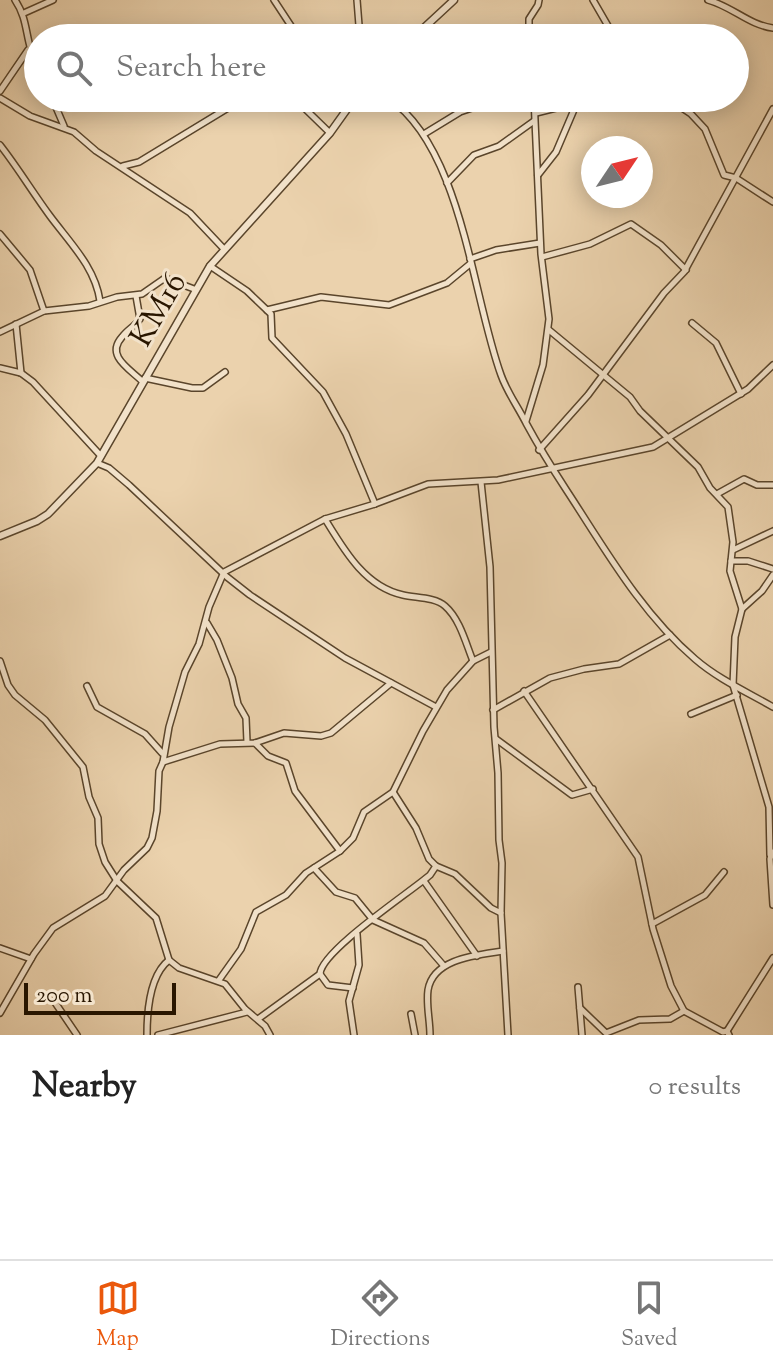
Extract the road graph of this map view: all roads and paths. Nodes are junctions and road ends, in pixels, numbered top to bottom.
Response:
1 (15, 0) edge
2 (53, 0) edge
3 (274, 0) edge
4 (357, 0) edge
5 (454, 0) edge
6 (539, 0) edge
7 (593, 0) edge
8 (708, 0) edge
9 (24, 13) junction
10 (25, 24) edge
11 (290, 24) edge
12 (359, 24) edge
13 (428, 24) edge
14 (529, 24) edge
15 (607, 24) edge
16 (773, 28) edge
17 (24, 56) edge
18 (0, 91) edge
19 (0, 98) edge
20 (773, 109) edge
21 (58, 112) edge
22 (221, 112) edge
23 (308, 112) edge
24 (345, 112) edge
25 (406, 112) edge
26 (460, 112) edge
27 (540, 112) edge
28 (572, 112) edge
29 (688, 112) edge
30 (536, 113) joint
31 (534, 121) junction
32 (65, 127) junction
33 (330, 133) junction
34 (424, 134) junction
35 (0, 145) edge
36 (122, 166) junction
37 (537, 176) junction
38 (736, 178) junction
39 (447, 183) junction
40 (773, 202) edge
41 (0, 234) edge
42 (540, 243) junction
43 (224, 249) junction
44 (541, 257) junction
45 (470, 261) junction
46 (210, 266) junction
47 (686, 270) junction
48 (457, 276) junction
49 (475, 279) junction
50 (194, 289) junction
51 (136, 296) junction
52 (100, 301) junction
53 (267, 310) junction
54 (44, 311) junction
55 (692, 323) dead end
56 (16, 324) junction
57 (549, 330) junction
58 (0, 332) edge
59 (773, 365) edge
60 (0, 368) edge
61 (225, 372) dead end
62 (21, 373) junction
63 (603, 375) junction
64 (144, 380) junction
65 (741, 394) junction
66 (526, 423) junction
67 (669, 439) junction
68 (540, 452) junction
69 (99, 460) junction
70 (551, 468) junction
71 (536, 472) junction
72 (481, 482) junction
73 (773, 485) edge
74 (717, 494) junction
75 (375, 504) junction
76 (325, 519) junction
77 (773, 531) edge
78 (0, 536) edge
79 (733, 550) junction
80 (731, 561) junction
81 (224, 572) junction
82 (773, 572) edge
83 (742, 609) junction
84 (206, 623) junction
85 (670, 635) junction
86 (491, 652) junction
87 (0, 661) edge
88 (473, 661) junction
89 (391, 683) junction
90 (733, 685) junction
91 (87, 686) dead end
92 (524, 691) junction
93 (737, 695) junction
94 (436, 707) junction
95 (773, 707) edge
96 (493, 710) junction
97 (691, 714) dead end
98 (495, 738) junction
99 (247, 742) junction
100 (255, 743) junction
101 (163, 753) junction
102 (163, 762) junction
103 (593, 789) junction
104 (393, 792) junction
105 (340, 851) junction
106 (772, 853) edge
107 (436, 866) junction
108 (314, 868) junction
109 (724, 872) dead end
110 (117, 881) junction
111 (424, 881) junction
112 (773, 905) edge
113 (501, 913) junction
114 (373, 920) junction
115 (652, 924) junction
116 (357, 933) junction
117 (0, 948) edge
118 (503, 951) junction
119 (477, 956) junction
120 (773, 958) edge
121 (31, 959) junction
122 (169, 960) junction
123 (444, 966) junction
124 (320, 974) junction
125 (223, 980) junction
126 (578, 987) dead end
127 (353, 988) junction
128 (54, 1001) dead end
129 (580, 1008) junction
130 (684, 1011) junction
131 (247, 1012) junction
132 (0, 1013) edge
133 (411, 1014) dead end
134 (258, 1019) junction
135 (724, 1033) edge
136 (77, 1035) edge
137 (147, 1035) edge
138 (158, 1035) edge
139 (270, 1035) edge
140 (354, 1035) edge
141 (415, 1035) edge
142 (430, 1035) edge
143 (508, 1035) edge
144 (582, 1035) edge

1 - 9 street
2 - 9 street
3 - 11 street
4 - 12 street
5 - 13 street
6 - 14 street
7 - 15 street
8 - 16 street
9 - 10 street
17 - 18 street
19 - 32 street
20 - 38 street
21 - 32 street
22 - 36 street
23 - 33 street
24 - 33 street, KM16
25 - 34 street
26 - 34 street
27 - 30 street
28 - 37 street
29 - 38 street
30 - 31 street
31 - 37 street
31 - 39 street
32 - 36 street
33 - 43 street, KM16
34 - 39 street
35 - 52 street
36 - 43 street
37 - 42 street
38 - 40 street
38 - 47 street
39 - 45 street
41 - 54 street
42 - 44 street
42 - 45 street
43 - 46 street, KM16
44 - 47 street
44 - 57 street
45 - 48 street
45 - 49 street
46 - 50 street, KM16
46 - 53 street
47 - 63 street
48 - 49 street
48 - 53 street
49 - 66 street
50 - 51 street
50 - 64 street, KM16
51 - 52 street
51 - 64 street
52 - 54 street
53 - 75 street
54 - 56 street
55 - 65 street
56 - 58 street
56 - 62 street
57 - 63 street
57 - 66 street
59 - 65 street
60 - 62 street
61 - 64 street
62 - 69 street
63 - 67 street
63 - 68 street
64 - 69 street, KM16
65 - 67 street
66 - 68 street
67 - 70 street
67 - 74 street
68 - 70 street
68 - 71 street
69 - 78 street, KM16
69 - 81 street
70 - 71 street
70 - 85 street
71 - 72 street
72 - 75 street
72 - 86 street
73 - 74 street
74 - 79 street
75 - 76 street
76 - 81 street
76 - 88 street
77 - 79 street
79 - 80 street
80 - 82 street
80 - 83 street
81 - 84 street
81 - 89 street
82 - 83 street
83 - 90 street
84 - 99 street
84 - 101 street
85 - 90 street
85 - 92 street
86 - 88 street
86 - 96 street
87 - 110 street
88 - 94 street
89 - 94 street
89 - 100 street
90 - 93 street
90 - 95 street
91 - 101 street
92 - 96 street
92 - 103 street
93 - 97 street
93 - 106 street
94 - 104 street
96 - 98 street
98 - 103 street
98 - 113 street
99 - 100 street
99 - 102 street
100 - 105 street
101 - 102 street
102 - 110 street
103 - 115 street
104 - 105 street
104 - 107 street
105 - 108 street
106 - 112 street
107 - 111 street
107 - 113 street
108 - 114 street
108 - 125 street
109 - 115 street
110 - 121 street
110 - 122 street
111 - 114 street
111 - 119 street
113 - 118 street
114 - 116 street
114 - 123 street
115 - 130 street
116 - 124 street
116 - 127 street
117 - 121 street
118 - 119 street
118 - 143 street
119 - 123 street
120 - 135 street
121 - 132 street
122 - 125 street
122 - 137 street
123 - 142 street
124 - 127 street
124 - 134 street
125 - 131 street
126 - 129 street
127 - 140 street
128 - 136 street
129 - 130 street
129 - 144 street
130 - 135 street
131 - 134 street
131 - 138 street
133 - 141 street
134 - 139 street

